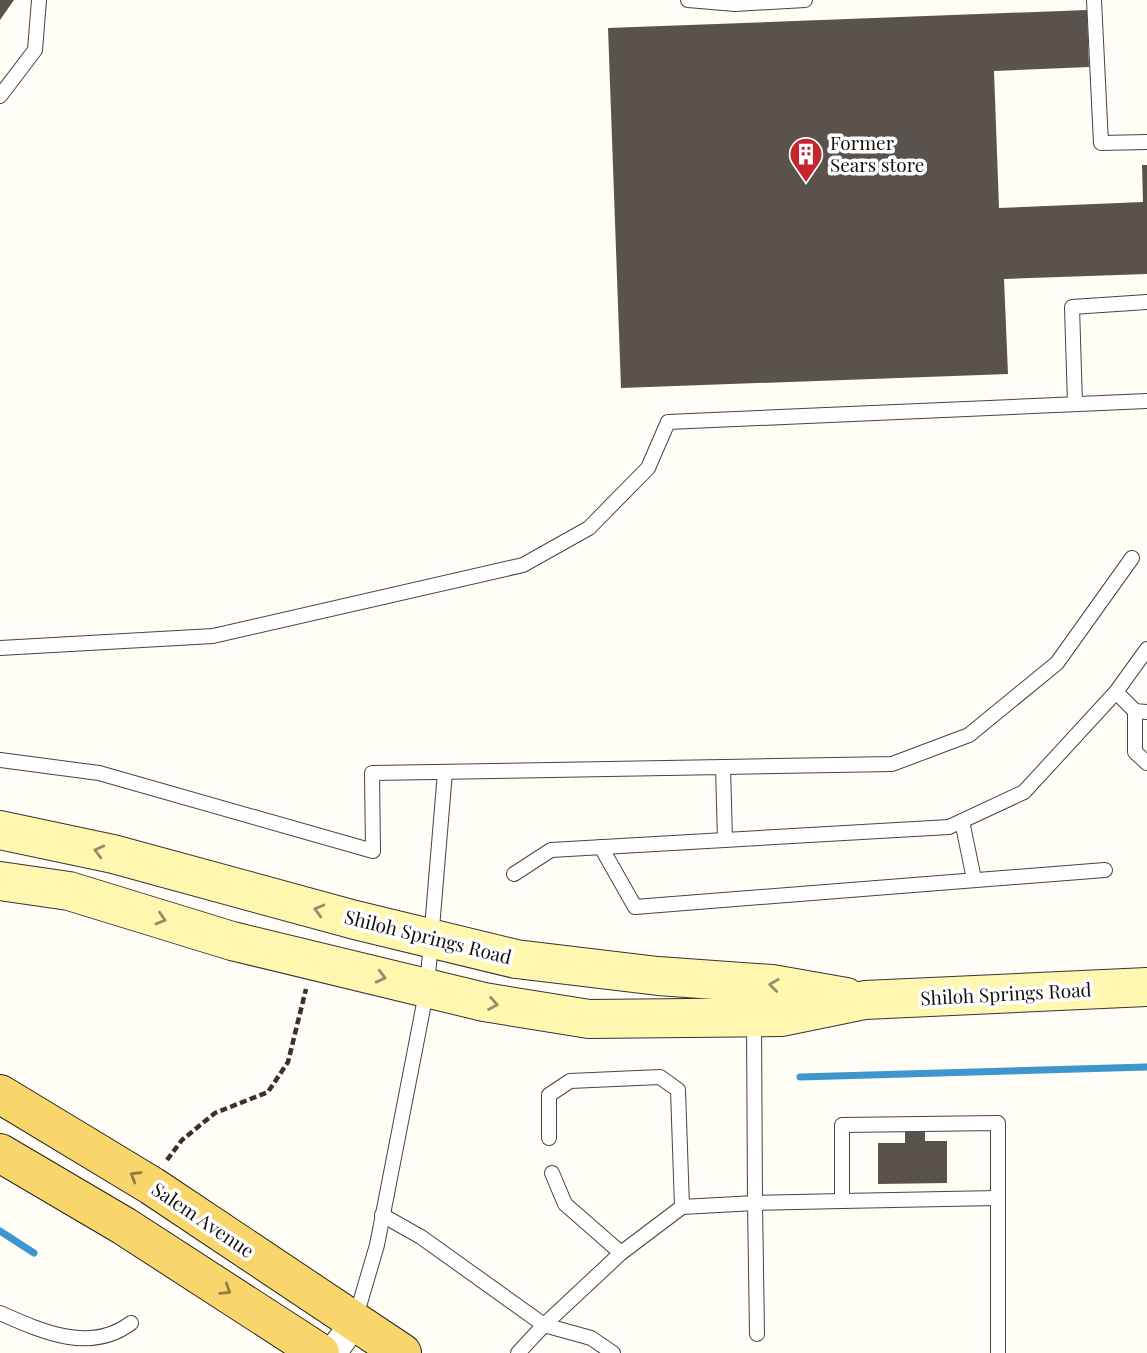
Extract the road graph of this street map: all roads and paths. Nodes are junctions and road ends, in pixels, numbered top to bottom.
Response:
1 (39, 0) edge
2 (688, 0) edge
3 (805, 0) edge
4 (1094, 0) edge
5 (0, 96) edge
6 (1147, 142) edge
7 (1147, 302) edge
8 (1147, 401) edge
9 (1075, 404) junction
10 (1132, 558) dead end
11 (0, 648) edge
12 (1147, 649) edge
13 (1116, 692) junction
14 (1141, 711) edge
15 (0, 760) edge
16 (1147, 763) edge
17 (723, 767) junction
18 (445, 772) junction
19 (962, 821) junction
20 (0, 830) edge
21 (725, 840) junction
22 (601, 847) junction
23 (1105, 870) dead end
24 (514, 874) dead end
25 (974, 879) junction
26 (0, 881) edge
27 (433, 938) junction
28 (307, 986) dead end
29 (1147, 987) edge
30 (427, 988) junction
31 (865, 1000) junction
32 (754, 1018) junction
33 (0, 1094) edge
34 (549, 1138) dead end
35 (0, 1153) edge
36 (167, 1161) dead end
37 (552, 1173) dead end
38 (997, 1198) junction
39 (842, 1201) junction
40 (755, 1203) junction
41 (682, 1207) junction
42 (382, 1215) junction
43 (124, 1226) junction
44 (621, 1253) junction
45 (0, 1313) edge
46 (355, 1322) junction
47 (131, 1324) dead end
48 (544, 1325) junction
49 (757, 1334) dead end
50 (320, 1353) edge
51 (332, 1353) edge
52 (402, 1353) edge
53 (517, 1353) edge
54 (613, 1353) edge
55 (998, 1353) edge

1 - 5 lane
2 - 3 lane
4 - 6 lane
7 - 9 lane
8 - 9 lane
9 - 11 lane
10 - 17 lane
12 - 13 lane
13 - 14 lane
13 - 19 lane
14 - 16 lane
15 - 18 lane
17 - 18 lane
17 - 21 lane
18 - 27 lane
19 - 21 lane
19 - 25 lane
27 -> 20 main road, Shiloh Springs Road
21 - 22 lane
22 - 24 lane
22 - 25 lane
23 - 25 lane
26 -> 30 main road, Shiloh Springs Road
27 - 30 lane
31 -> 27 main road, Shiloh Springs Road
28 - 36 path
29 - 31 main road, Shiloh Springs Road
30 -> 32 main road, Shiloh Springs Road
30 - 42 lane
31 - 32 main road, Shiloh Springs Road
32 - 40 lane
46 -> 33 main road, Salem Avenue
34 - 41 lane
35 - 43 main road
37 - 44 lane
38 - 39 lane
38 - 39 lane
38 - 55 lane
39 - 40 lane
40 - 41 lane
40 - 49 lane
41 - 44 lane
42 - 46 lane
42 - 48 lane
43 - 46 main road
43 -> 50 main road
44 - 48 lane
45 - 47 lane
46 - 51 street
46 - 52 main road, Salem Avenue
48 - 53 lane
48 - 54 lane

